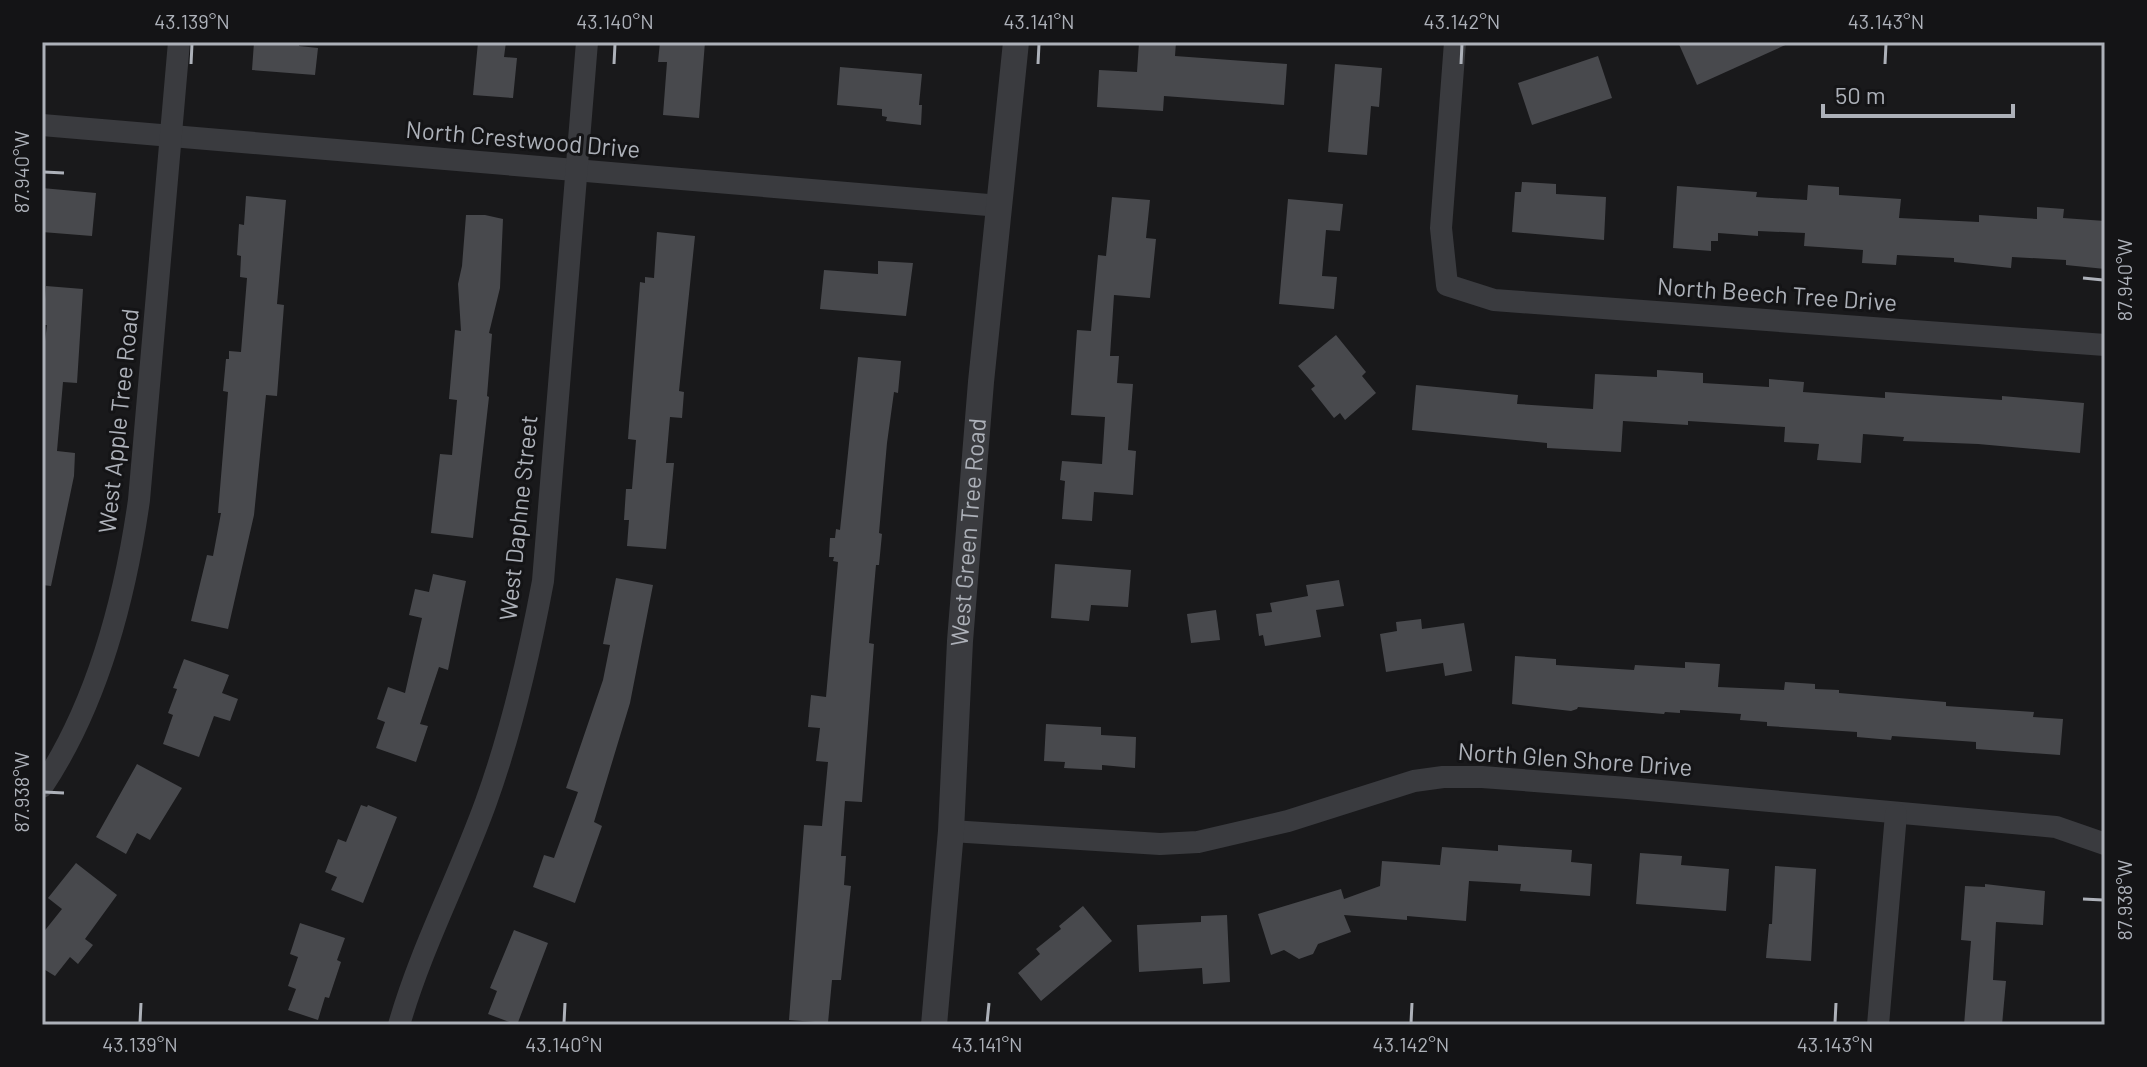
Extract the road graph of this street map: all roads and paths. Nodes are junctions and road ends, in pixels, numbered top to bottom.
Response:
1 (179, 42) edge
2 (587, 42) edge
3 (1016, 42) edge
4 (1455, 42) edge
5 (42, 125) edge
6 (171, 137) junction
7 (576, 170) junction
8 (1000, 206) junction
9 (2105, 345) edge
10 (42, 787) edge
11 (1896, 814) junction
12 (951, 831) junction
13 (2105, 844) edge
14 (399, 1025) edge
15 (934, 1025) edge
16 (1878, 1025) edge

1 - 6 street, West Apple Tree Road
2 - 7 street, West Daphne Street
3 - 8 street, West Green Tree Road
4 - 9 street, North Beech Tree Drive
5 - 6 street, North Crestwood Drive
6 - 7 street, North Crestwood Drive
6 - 10 street, West Apple Tree Road
7 - 8 street, North Crestwood Drive
7 - 14 street, West Daphne Street
8 - 12 street, West Green Tree Road
11 - 12 street, North Glen Shore Drive
11 - 13 street, North Glen Shore Drive
11 - 16 street
12 - 15 street, West Green Tree Road

